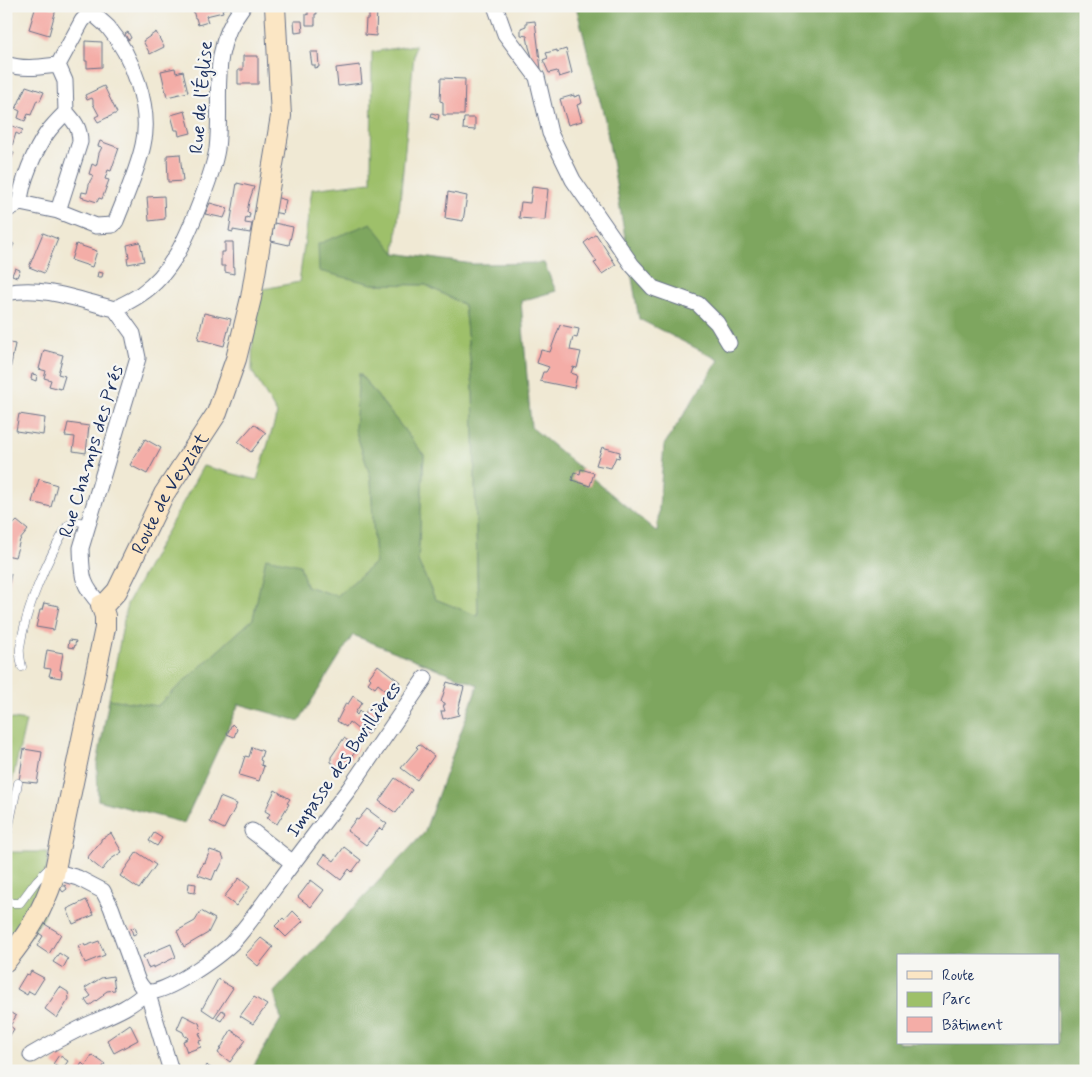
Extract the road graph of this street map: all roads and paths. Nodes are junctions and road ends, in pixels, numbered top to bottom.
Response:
1 (242, 6) edge
2 (275, 6) edge
3 (495, 6) edge
4 (90, 9) edge
5 (6, 64) edge
6 (58, 65) junction
7 (66, 112) junction
8 (20, 202) junction
9 (6, 210) edge
10 (58, 211) junction
11 (6, 293) edge
12 (114, 309) junction
13 (728, 344) dead end
14 (88, 524) junction
15 (101, 605) junction
16 (22, 667) dead end
17 (424, 678) dead end
18 (18, 783) dead end
19 (252, 831) dead end
20 (6, 840) edge
21 (293, 863) junction
22 (55, 866) junction
23 (6, 900) edge
24 (6, 961) edge
25 (147, 991) junction
26 (31, 1055) dead end
27 (171, 1071) edge

1 - 12 street, Rue de l'Église
2 - 15 street, Route de Veyziat
3 - 13 street
4 - 6 street
4 - 10 street
5 - 6 street
6 - 7 street
7 - 8 street
7 - 10 street
8 - 9 street
8 - 10 street
11 - 12 street
12 - 14 street, Rue Champs des Prés
14 - 15 street, Rue Champs des Prés
14 - 16 lane
15 - 22 street
17 - 21 street, Impasse des Bovillières
18 - 20 lane
19 - 21 street
21 - 25 street, Impasse des Bovillières
22 - 23 lane
22 - 24 street
22 - 25 street
25 - 26 street
25 - 27 street

